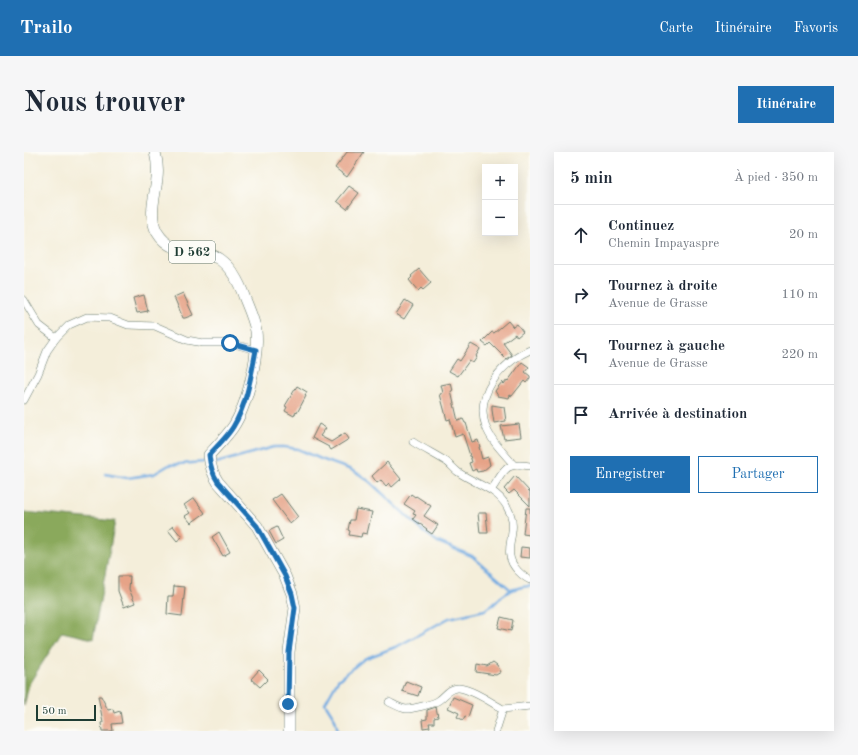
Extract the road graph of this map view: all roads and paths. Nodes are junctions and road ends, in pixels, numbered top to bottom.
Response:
1 (154, 152) edge
2 (24, 300) edge
3 (56, 338) junction
4 (256, 350) junction
5 (530, 350) edge
6 (24, 400) edge
7 (412, 442) dead end
8 (513, 464) junction
9 (530, 466) edge
10 (492, 489) junction
11 (530, 580) edge
12 (389, 702) dead end
13 (530, 706) edge
14 (503, 709) junction
15 (289, 731) edge
16 (496, 731) edge

1 - 4 main road, D 562
2 - 3 street
3 - 4 street
3 - 6 street
4 - 15 main road, D 562
5 - 8 street
7 - 10 street
8 - 9 street
8 - 10 street
10 - 11 street
12 - 14 street
13 - 14 street
14 - 16 street

